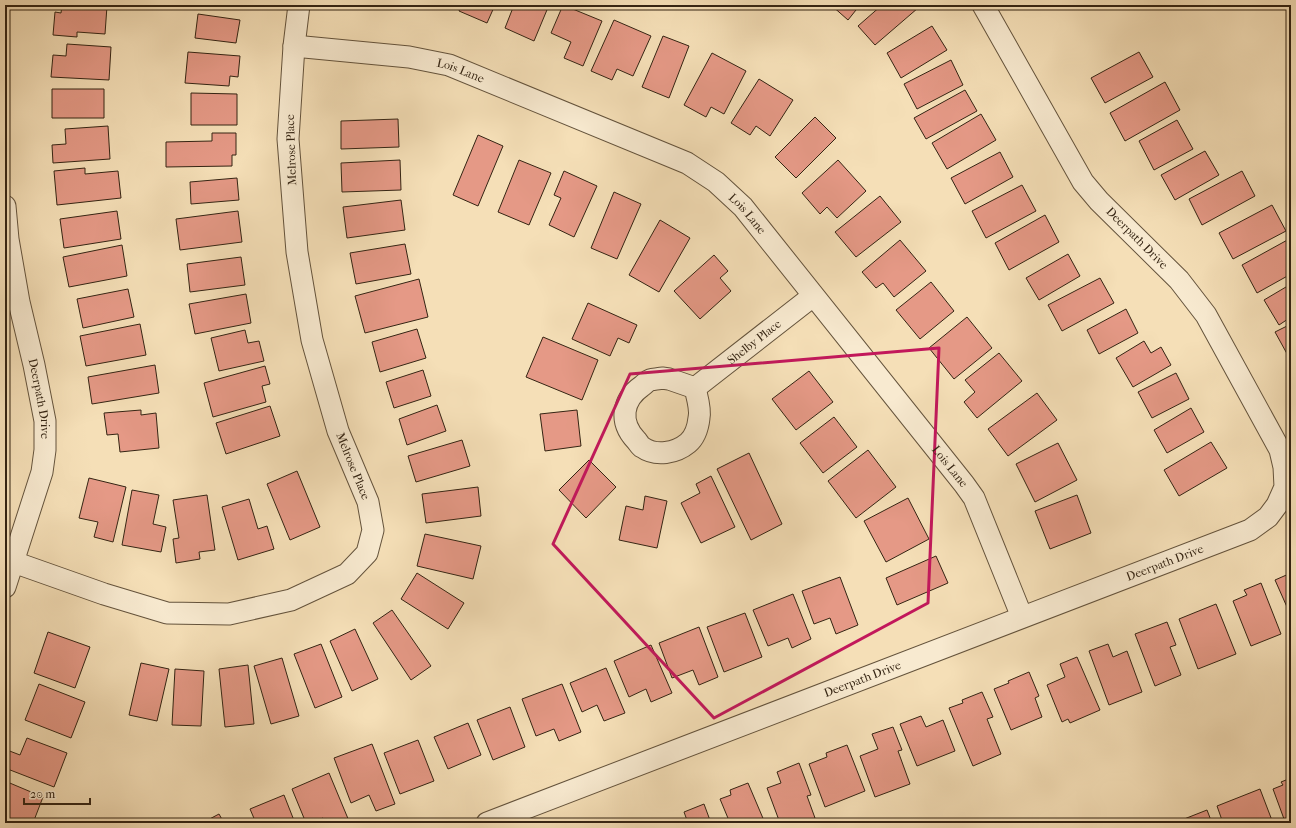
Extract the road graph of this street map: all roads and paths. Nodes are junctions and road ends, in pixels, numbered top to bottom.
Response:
1 (299, 5) edge
2 (983, 5) edge
3 (294, 46) junction
4 (5, 206) edge
5 (813, 296) junction
6 (695, 388) dead end
7 (9, 561) edge
8 (5, 587) edge
9 (1022, 617) junction
10 (487, 823) edge

1 - 3 street, Melrose Place
2 - 9 street, Deerpath Drive
3 - 5 street, Lois Lane
3 - 7 street, Melrose Place
4 - 7 street, Deerpath Drive
5 - 6 street, Shelby Place
5 - 9 street, Lois Lane
7 - 8 street, Deerpath Drive
9 - 10 street, Deerpath Drive

